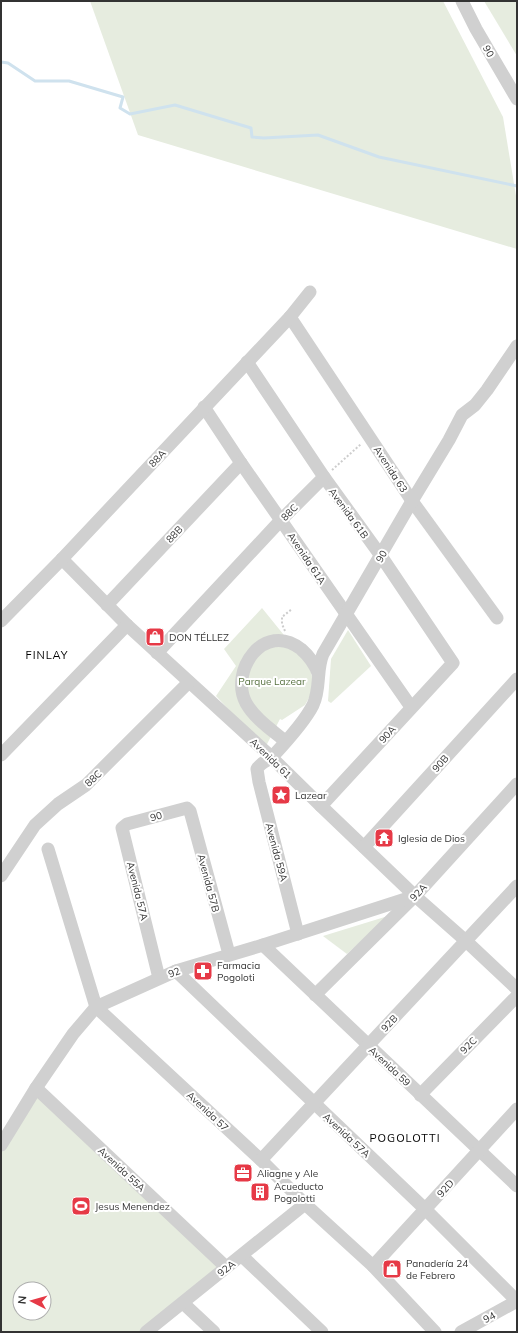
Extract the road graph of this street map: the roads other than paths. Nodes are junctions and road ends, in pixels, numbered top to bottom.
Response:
1 (462, 1) edge
2 (517, 99) edge
3 (310, 292) dead end
4 (290, 317) junction
5 (517, 346) edge
6 (247, 362) junction
7 (204, 407) junction
8 (241, 463) junction
9 (324, 477) junction
10 (412, 501) junction
11 (281, 520) junction
12 (381, 556) junction
13 (62, 559) junction
14 (107, 605) junction
15 (346, 615) junction
16 (497, 618) dead end
17 (1, 621) edge
18 (127, 625) junction
19 (157, 653) junction
20 (453, 663) joint
21 (318, 673) junction
22 (517, 679) edge
23 (189, 682) junction
24 (411, 707) junction
25 (285, 741) junction
26 (1, 755) edge
27 (272, 757) junction
28 (257, 769) joint
29 (517, 784) edge
30 (321, 806) junction
31 (190, 811) joint
32 (122, 828) joint
33 (364, 847) junction
34 (48, 849) dead end
35 (1, 876) edge
36 (517, 886) edge
37 (415, 896) junction
38 (298, 934) junction
39 (466, 941) junction
40 (263, 945) junction
41 (229, 954) junction
42 (176, 971) junction
43 (159, 978) junction
44 (517, 989) edge
45 (315, 995) junction
46 (517, 996) edge
47 (96, 1007) junction
48 (368, 1046) junction
49 (36, 1088) junction
50 (420, 1095) junction
51 (313, 1103) junction
52 (517, 1109) edge
53 (7, 1128) edge
54 (1, 1145) edge
55 (479, 1150) junction
56 (261, 1160) junction
57 (517, 1186) edge
58 (305, 1204) junction
59 (425, 1209) junction
60 (242, 1256) junction
61 (373, 1266) junction
62 (226, 1267) junction
63 (517, 1301) edge
64 (183, 1303) junction
65 (146, 1332) edge
66 (214, 1332) edge
67 (322, 1332) edge
68 (435, 1332) edge
69 (461, 1332) edge

1 - 2 street, 90
3 - 4 street, 88A
4 - 6 street, 88A
4 - 10 street, Avenida 63
5 - 10 street, 90
6 - 7 street, 88A
6 - 9 street, Avenida 61B
7 - 8 street, Avenida 61A
7 - 13 street, 88A
8 - 11 street, Avenida 61A
8 - 14 street, 88B
9 - 11 street, 88C
9 - 12 street, Avenida 61B
10 - 12 street, 90
10 - 16 street, Avenida 63
11 - 15 street, Avenida 61A
11 - 19 street, 88C
12 - 15 street, 90
12 - 20 street, Avenida 61B
13 - 14 street, Avenida 61
13 - 17 street, 88A
14 - 18 street, Avenida 61
15 - 21 street, 90
15 - 24 street, Avenida 61A
18 - 19 street, Avenida 61
18 - 26 street
19 - 23 street, Avenida 61
20 - 24 street, 90A
21 - 25 street, 90
21 - 25 street
22 - 33 street, 90B
23 - 27 street, Avenida 61
23 - 35 street, 88C
24 - 30 street, 90A
25 - 27 street, 90
27 - 28 street, 90
27 - 30 street, Avenida 61
28 - 38 street, Avenida 59A
29 - 37 street, 92A
30 - 33 street, Avenida 61
31 - 32 street, 90
31 - 41 street, Avenida 57B
32 - 43 street, Avenida 57A
33 - 37 street, Avenida 61
34 - 47 street
36 - 39 street, 92B
37 - 38 street, 92
37 - 39 street, Avenida 61
37 - 45 street, 92A
38 - 40 street, 92
39 - 44 street, Avenida 61
39 - 48 street, 92B
40 - 41 street, 92
40 - 45 street, Avenida 59
41 - 42 street, 92
42 - 43 street, 92
42 - 51 street, Avenida 57A
43 - 47 street, 92
45 - 48 street, Avenida 59
46 - 50 street, 92C
47 - 49 street, 92
47 - 56 street, Avenida 57
48 - 50 street, Avenida 59
48 - 51 street, 92B
49 - 53 street, 92
49 - 62 street, Avenida 55A
50 - 55 street, Avenida 59
51 - 56 street, 92B
51 - 59 street, Avenida 57A
52 - 55 street, 92D
53 - 54 street, 92
55 - 57 street, Avenida 59
55 - 59 street, 92D
56 - 58 street, Avenida 57
58 - 60 street, 92A
58 - 61 street, Avenida 57
59 - 61 street, 92D
59 - 63 street, Avenida 57A
60 - 62 street, 92A
60 - 67 street
61 - 68 street, Avenida 57
62 - 64 street, 92A
63 - 69 street, 94
64 - 65 street, 92A
64 - 66 street

